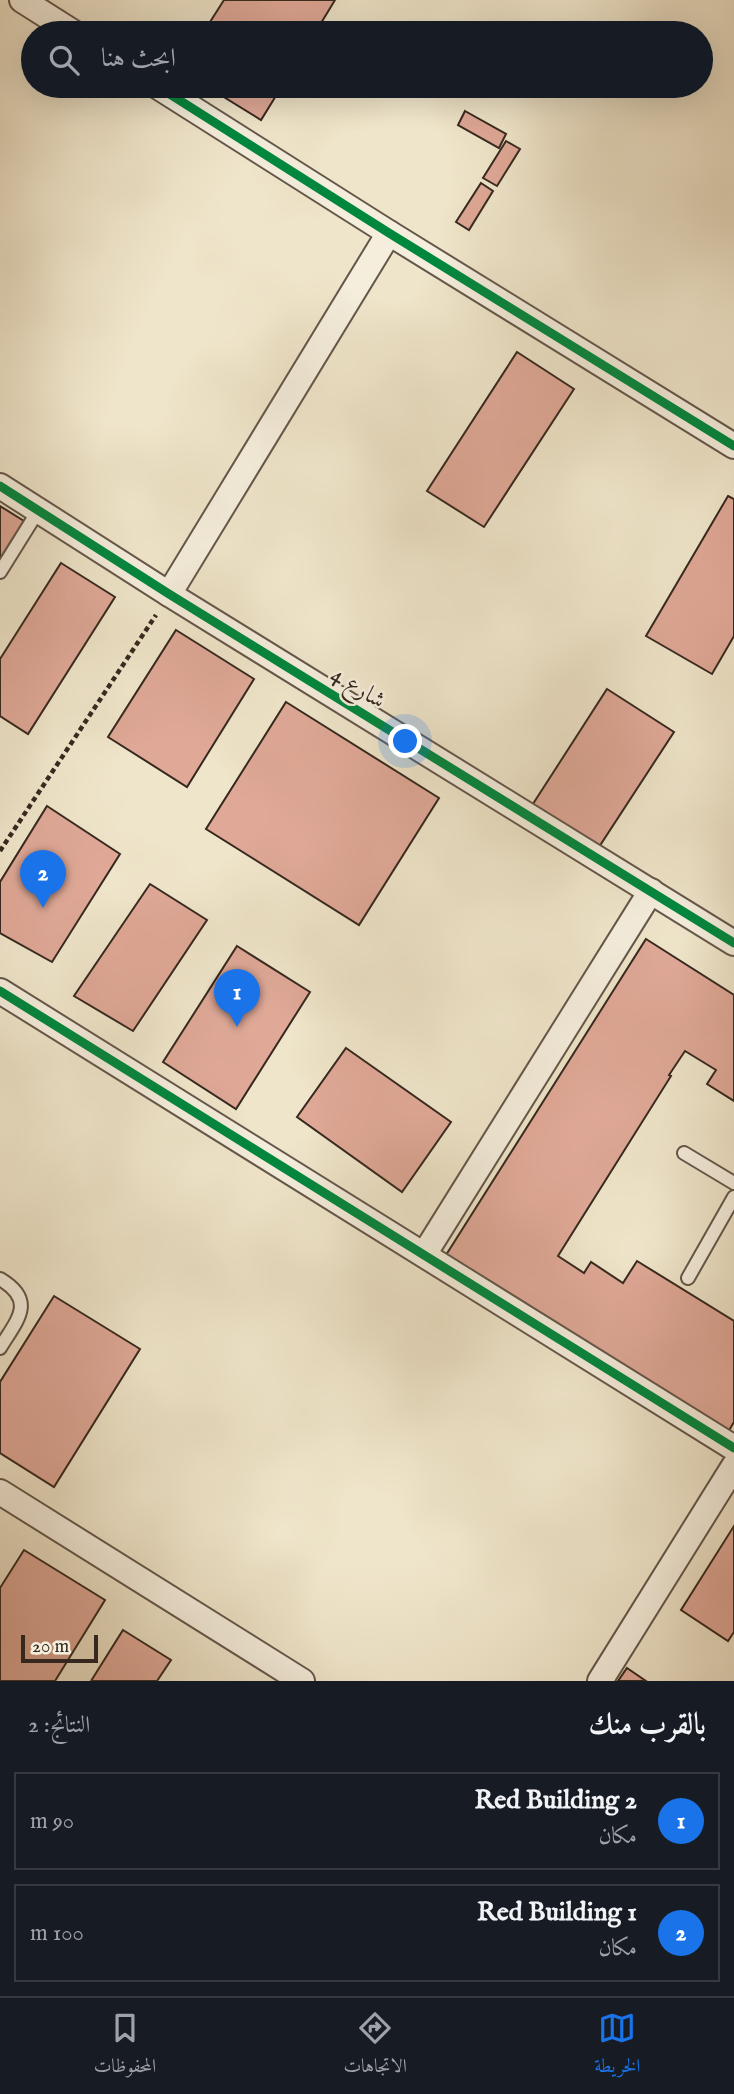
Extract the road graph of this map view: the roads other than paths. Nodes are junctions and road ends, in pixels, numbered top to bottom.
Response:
1 (22, 0) edge
2 (55, 21) edge
3 (176, 98) edge
4 (389, 233) junction
5 (734, 446) edge
6 (0, 486) edge
7 (38, 511) junction
8 (0, 572) edge
9 (169, 594) junction
10 (651, 891) junction
11 (734, 943) edge
12 (0, 991) edge
13 (684, 1153) dead end
14 (734, 1183) edge
15 (734, 1197) edge
16 (425, 1254) junction
17 (688, 1278) dead end
18 (0, 1279) edge
19 (0, 1348) edge
20 (734, 1448) edge
21 (734, 1466) edge
22 (0, 1492) edge
23 (302, 1681) edge
24 (600, 1681) edge

1 - 2 street
3 - 4 street
4 - 5 street
4 - 9 street
6 - 7 street, شارع 4
7 - 8 lane
7 - 9 street, شارع 4
9 - 10 street, شارع 4
10 - 11 street, شارع 4
10 - 16 street
12 - 16 street
13 - 14 lane
15 - 17 lane
16 - 20 street
18 - 19 lane
21 - 24 street
22 - 23 street

